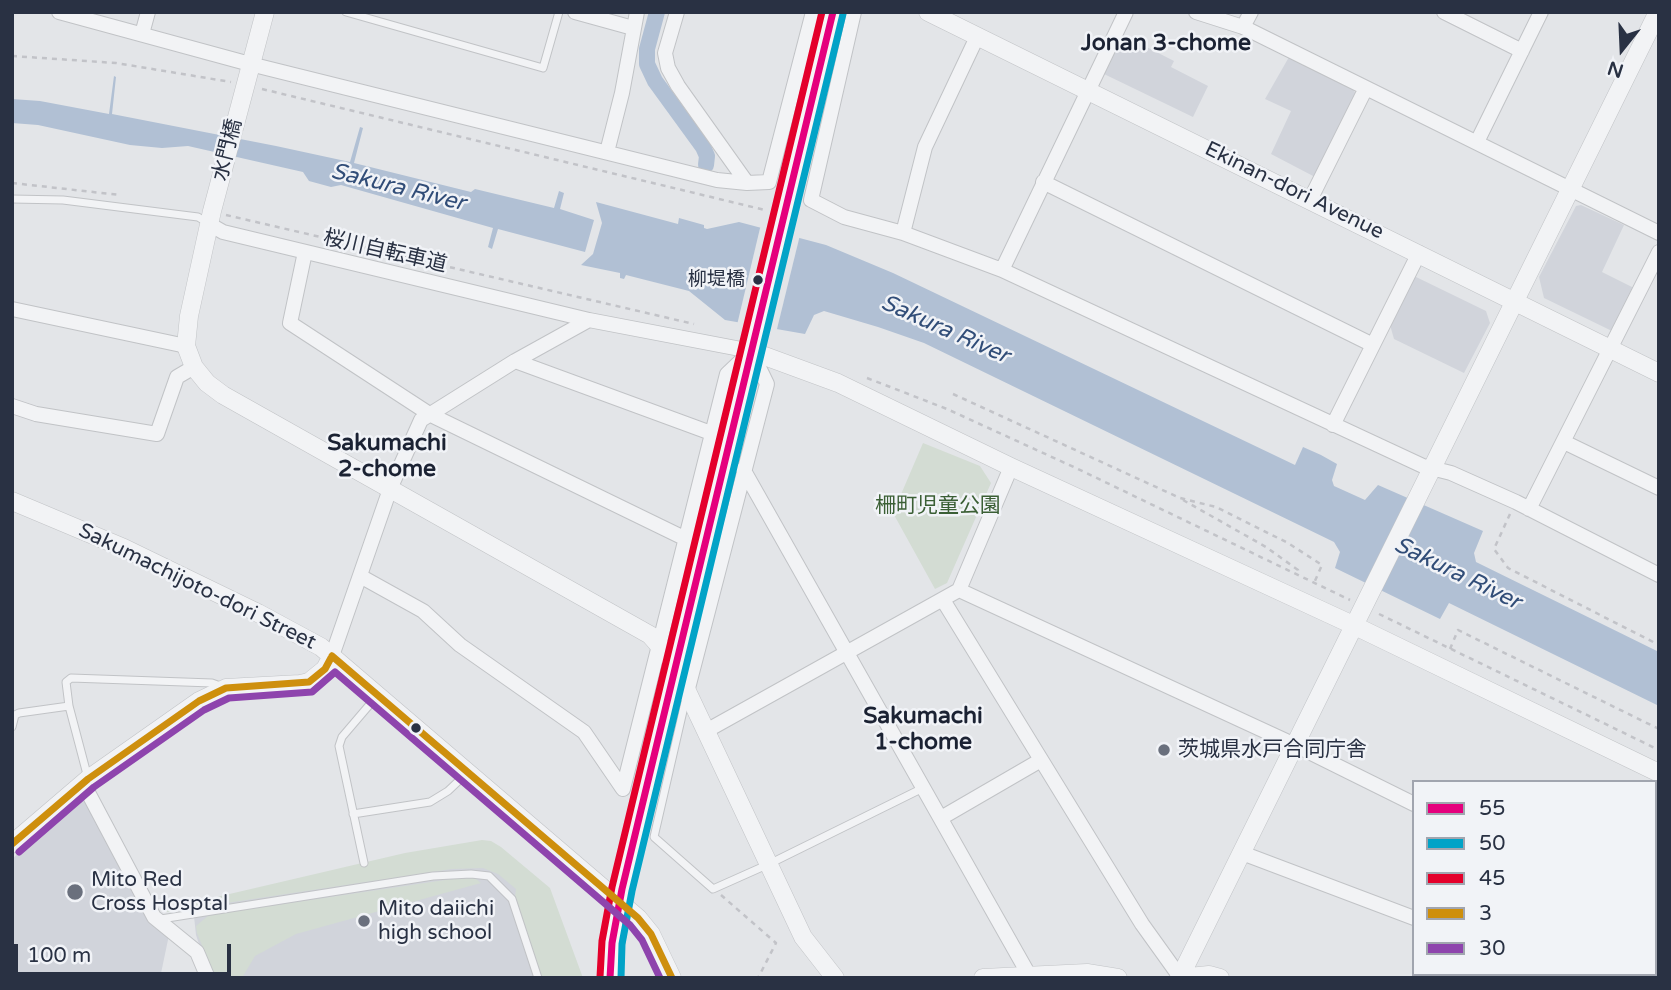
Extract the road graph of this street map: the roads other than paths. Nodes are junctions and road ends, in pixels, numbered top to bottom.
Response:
1 (60, 12) edge
2 (148, 12) edge
3 (265, 12) edge
4 (346, 12) edge
5 (559, 12) edge
6 (575, 12) edge
7 (637, 12) edge
8 (677, 12) edge
9 (813, 12) edge
10 (833, 12) edge
11 (854, 12) edge
12 (928, 12) edge
13 (1126, 12) edge
14 (1196, 12) edge
15 (1251, 12) edge
16 (1444, 12) edge
17 (1541, 12) edge
18 (1658, 12) edge
19 (1243, 27) junction
20 (633, 29) junction
21 (142, 34) junction
22 (977, 37) junction
23 (1522, 51) junction
24 (250, 64) junction
25 (1366, 88) junction
26 (1089, 90) junction
27 (1478, 142) junction
28 (607, 152) junction
29 (1043, 182) junction
30 (747, 183) junction
31 (1570, 190) junction
32 (12, 200) edge
33 (1310, 200) junction
34 (211, 214) junction
35 (904, 233) junction
36 (1659, 233) edge
37 (305, 252) junction
38 (1419, 253) junction
39 (1659, 253) edge
40 (1002, 270) junction
41 (1515, 302) junction
42 (12, 309) edge
43 (589, 320) junction
44 (754, 342) junction
45 (1373, 345) junction
46 (186, 346) junction
47 (1609, 348) junction
48 (515, 361) junction
49 (194, 367) junction
50 (1659, 373) edge
51 (12, 406) edge
52 (431, 415) junction
53 (1333, 425) junction
54 (719, 439) junction
55 (1564, 442) junction
56 (1011, 467) junction
57 (743, 469) junction
58 (1427, 478) junction
59 (1659, 488) edge
60 (390, 489) junction
61 (12, 501) edge
62 (1530, 509) junction
63 (686, 539) junction
64 (1659, 575) edge
65 (360, 576) junction
66 (958, 590) junction
67 (943, 600) junction
68 (1353, 625) junction
69 (660, 644) junction
70 (848, 651) junction
71 (332, 656) junction
72 (226, 688) junction
73 (687, 692) junction
74 (377, 695) junction
75 (69, 706) junction
76 (12, 727) edge
77 (706, 731) junction
78 (1295, 746) junction
79 (1041, 760) junction
80 (467, 773) junction
81 (1659, 773) edge
82 (86, 781) junction
83 (924, 788) junction
84 (1412, 803) edge
85 (353, 814) junction
86 (941, 818) junction
87 (12, 844) edge
88 (1242, 853) junction
89 (363, 863) dead end
90 (769, 864) junction
91 (1412, 917) edge
92 (158, 920) junction
93 (611, 967) edge
94 (1029, 975) junction
95 (208, 978) edge
96 (538, 978) edge
97 (672, 978) edge
98 (835, 978) edge
99 (983, 978) edge
100 (1118, 978) edge
101 (1180, 978) edge
102 (1220, 978) edge

1 - 21 street
2 - 21 street
3 - 24 street, 水門橋
4 - 5 lane
6 - 20 street
7 - 20 street
8 - 30 street
9 - 30 street
10 - 44 highway
11 - 35 street
12 - 22 street, Ekinan-dori Avenue
13 - 26 street
14 - 19 street
15 - 19 street
16 - 23 street
17 - 23 street
18 - 31 street
19 - 25 street
20 - 28 street
21 - 24 street
22 - 26 street, Ekinan-dori Avenue
22 - 35 street
23 - 27 street
24 - 28 street
24 - 34 street, 水門橋
25 - 27 street
25 - 33 street
26 - 29 street
26 - 33 street, Ekinan-dori Avenue
27 - 31 street
28 - 30 street
29 - 40 street
29 - 45 street
31 - 36 street
31 - 41 street
32 - 34 lane
33 - 38 street, Ekinan-dori Avenue
34 - 37 street
34 - 46 street, 水門橋
35 - 40 street
37 - 43 street
37 - 52 street
38 - 41 street, Ekinan-dori Avenue
38 - 45 street
39 - 47 street
40 - 53 street
41 - 47 street, Ekinan-dori Avenue
41 - 58 street
42 - 46 street
43 - 44 street
43 - 48 street
44 - 54 highway
44 - 56 street
44 - 57 street
45 - 53 street
46 - 49 street
47 - 50 street, Ekinan-dori Avenue
47 - 55 street
48 - 52 street
48 - 54 street
49 - 51 street
49 - 60 street
52 - 60 street
52 - 63 street
53 - 58 street
54 - 63 street
54 - 93 highway, bridge
55 - 59 street
55 - 62 street
56 - 66 street
56 - 68 street
57 - 70 street
57 - 73 street
58 - 62 street
58 - 68 street
60 - 65 street
60 - 69 street
61 - 71 street, Sakumachijoto-dori Street
62 - 64 street
63 - 69 street
65 - 69 street
65 - 71 street
66 - 67 street
66 - 78 street
67 - 70 street
67 - 79 street
68 - 78 street
68 - 81 street
69 - 73 street
70 - 77 street
70 - 83 street
71 - 72 street
71 - 74 street, Sakumachijoto-dori Street
72 - 75 lane
72 - 82 street
73 - 77 street
73 - 90 lane
74 - 80 street, Sakumachijoto-dori Street
74 - 85 lane
75 - 76 lane
75 - 82 lane
77 - 90 street
78 - 84 street
78 - 88 street
79 - 86 street
79 - 101 street
80 - 85 lane
80 - 97 street, Sakumachijoto-dori Street
82 - 87 street
82 - 92 street
83 - 86 street
83 - 90 lane
85 - 89 lane
86 - 94 street
88 - 91 street
88 - 101 street
90 - 98 street
92 - 95 street
92 - 96 lane
94 - 99 street
94 - 100 street
101 - 102 street

